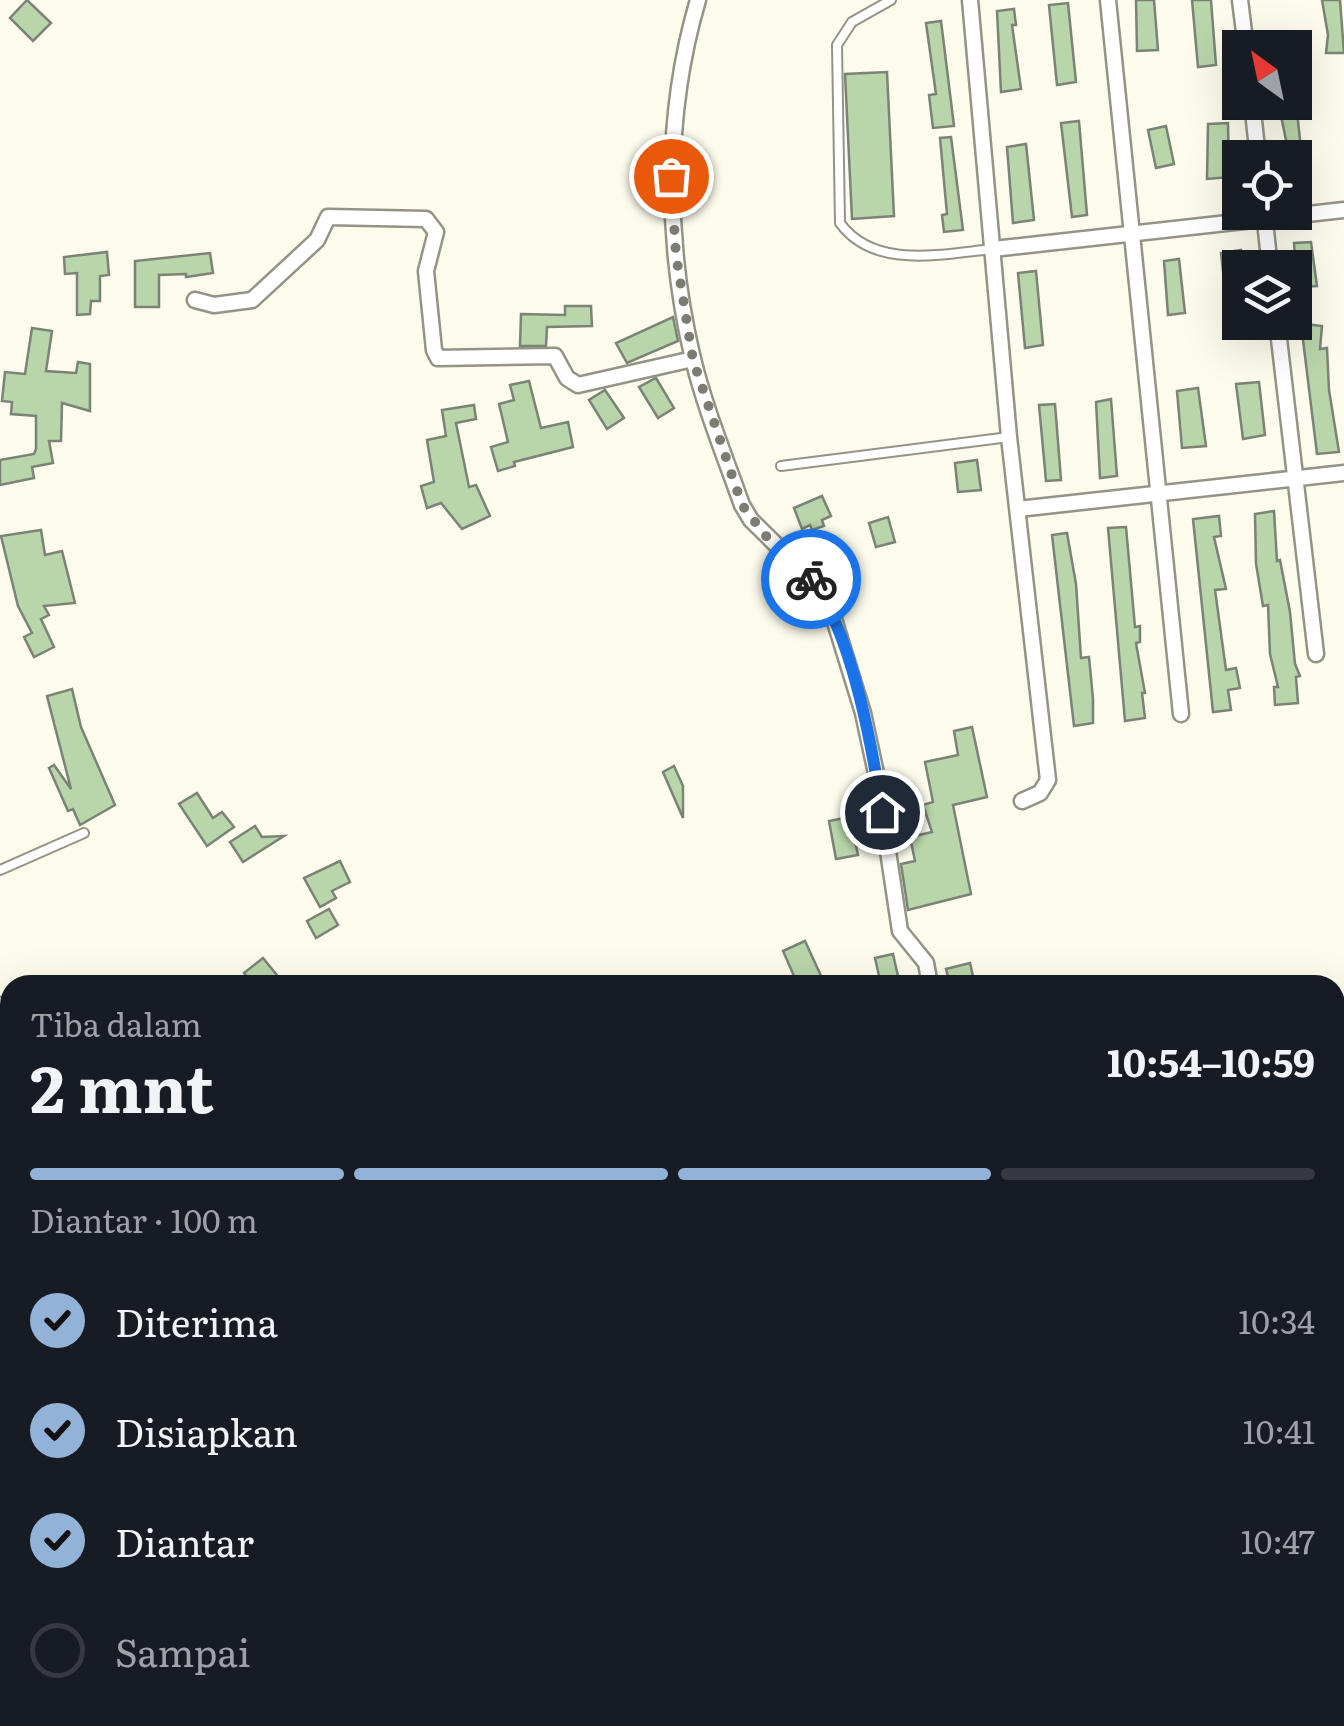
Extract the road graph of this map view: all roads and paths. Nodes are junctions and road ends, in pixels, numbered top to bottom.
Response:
1 (698, 0) edge
2 (891, 0) edge
3 (970, 0) edge
4 (1108, 0) edge
5 (1240, 0) edge
6 (1244, 30) edge
7 (1344, 210) edge
8 (1312, 212) edge
9 (1222, 221) edge
10 (1132, 233) junction
11 (993, 249) junction
12 (195, 300) dead end
13 (1279, 340) edge
14 (693, 360) junction
15 (1009, 437) junction
16 (781, 466) dead end
17 (1344, 473) edge
18 (1294, 479) junction
19 (1160, 494) junction
20 (1018, 508) junction
21 (1316, 654) dead end
22 (1181, 714) dead end
23 (1022, 801) dead end
24 (84, 833) dead end
25 (0, 870) edge
26 (928, 975) edge

1 - 14 street
2 - 11 lane
3 - 11 street
4 - 10 street
5 - 6 street
7 - 8 street
9 - 10 street
10 - 11 street
10 - 19 street
11 - 15 street
12 - 14 street
13 - 18 street
14 - 26 street
15 - 16 lane
15 - 20 street
17 - 18 street
18 - 19 street
18 - 21 street
19 - 20 street
19 - 22 street
20 - 23 street
24 - 25 lane

